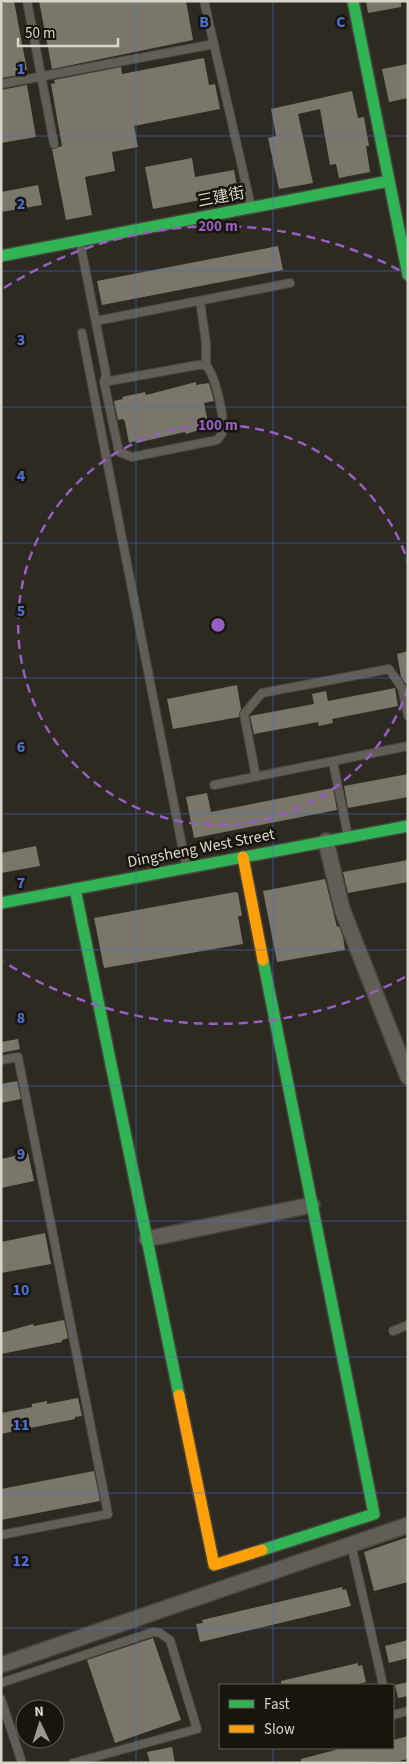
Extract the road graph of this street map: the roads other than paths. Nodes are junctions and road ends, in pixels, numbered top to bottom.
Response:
1 (27, 1) edge
2 (204, 1) edge
3 (353, 1) edge
4 (214, 44) junction
5 (41, 76) junction
6 (1, 84) edge
7 (54, 144) dead end
8 (388, 181) junction
9 (251, 208) junction
10 (79, 241) junction
11 (1, 256) edge
12 (408, 275) edge
13 (290, 283) dead end
14 (200, 300) junction
15 (96, 321) junction
16 (82, 333) dead end
17 (206, 365) junction
18 (104, 382) junction
19 (408, 716) edge
20 (408, 746) edge
21 (333, 762) junction
22 (256, 777) junction
23 (214, 785) dead end
24 (408, 826) edge
25 (348, 837) junction
26 (326, 842) junction
27 (243, 857) junction
28 (187, 868) junction
29 (75, 889) junction
30 (1, 903) edge
31 (1, 1060) edge
32 (408, 1076) edge
33 (312, 1205) junction
34 (147, 1239) junction
35 (408, 1325) edge
36 (393, 1331) dead end
37 (408, 1524) edge
38 (1, 1535) edge
39 (351, 1544) junction
40 (1, 1665) edge
41 (1, 1683) edge
42 (383, 1684) edge
43 (1, 1699) edge
44 (408, 1711) edge
45 (394, 1716) edge
46 (22, 1763) edge
47 (73, 1763) edge

1 - 5 lane
2 - 4 lane
3 - 8 street
4 - 5 lane
4 - 9 lane
5 - 6 lane
5 - 7 lane
8 - 9 street, 三建街
8 - 12 street
9 - 10 street, 三建街
10 - 11 street, 三建街
10 - 15 lane
13 - 14 lane
14 - 15 lane
14 - 17 lane
15 - 18 lane
16 - 28 lane
17 - 18 lane
17 - 18 lane
19 - 22 lane
20 - 21 lane
21 - 22 lane
21 - 25 lane
22 - 23 lane
24 - 25 street, Dingsheng West Street
25 - 26 street, Dingsheng West Street
26 - 27 street, Dingsheng West Street
26 - 32 street
27 - 28 street, Dingsheng West Street
27 - 33 street
28 - 29 street, Dingsheng West Street
29 - 30 street, Dingsheng West Street
29 - 34 street
31 - 38 lane
33 - 34 street
33 - 34 street
35 - 36 lane
37 - 39 street
39 - 40 street
39 - 42 lane
41 - 47 lane
43 - 46 lane
44 - 45 lane

